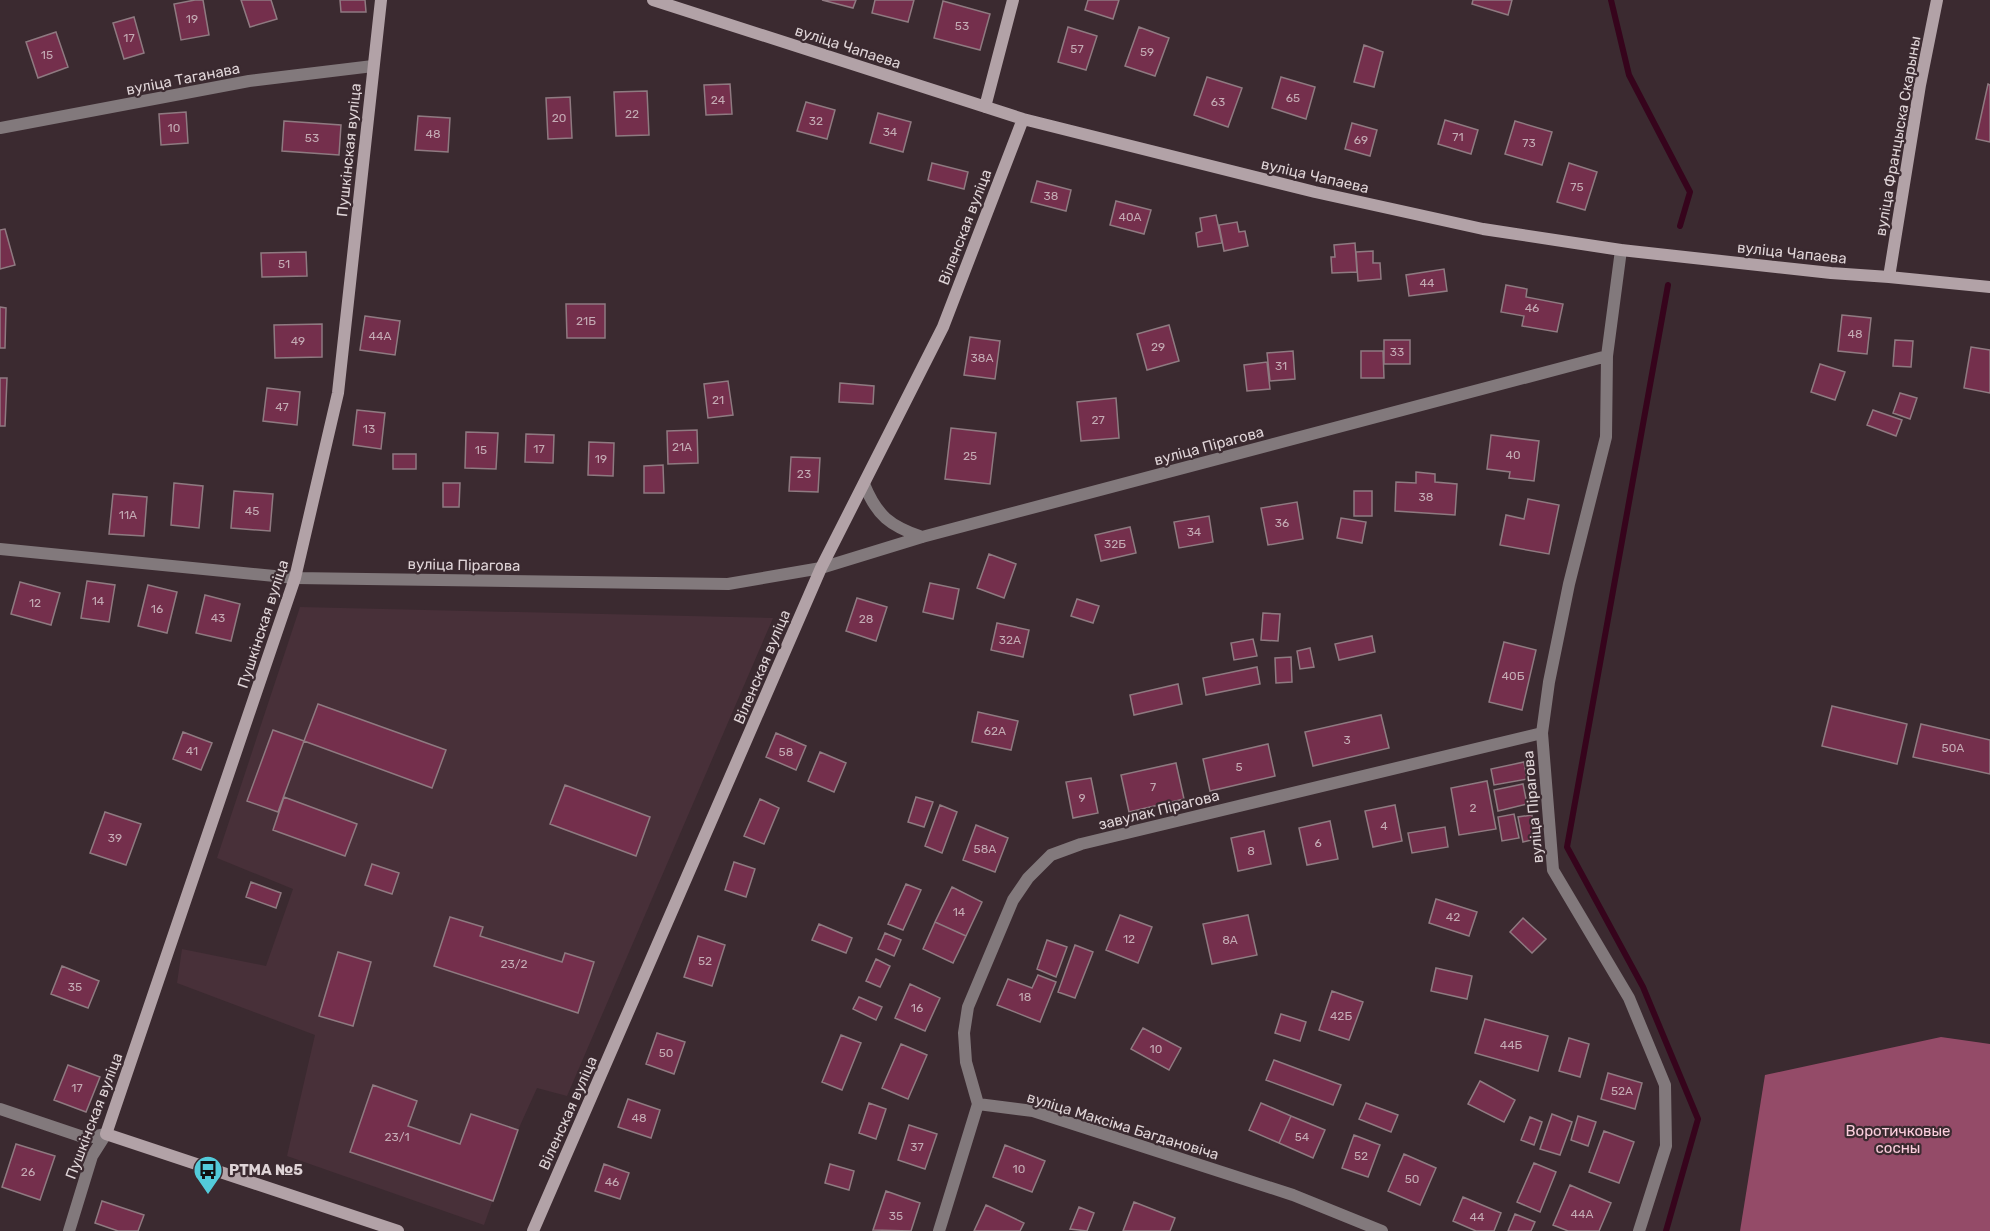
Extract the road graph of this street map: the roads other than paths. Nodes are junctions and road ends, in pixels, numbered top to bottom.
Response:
1 (381, 0) edge
2 (653, 0) edge
3 (1013, 0) edge
4 (1937, 0) edge
5 (372, 66) junction
6 (985, 107) junction
7 (1023, 118) junction
8 (0, 128) edge
9 (1621, 250) junction
10 (1889, 277) junction
11 (1990, 287) edge
12 (1607, 356) junction
13 (864, 484) junction
14 (922, 537) junction
15 (0, 549) edge
16 (821, 568) junction
17 (295, 578) junction
18 (1542, 733) junction
19 (978, 1104) junction
20 (0, 1109) edge
21 (106, 1134) junction
22 (69, 1231) edge
23 (398, 1231) edge
24 (533, 1231) edge
25 (939, 1231) edge
26 (1382, 1231) edge
27 (1639, 1231) edge

1 - 5 street, Пушкінская вуліца
2 - 6 street, вуліца Чапаева
3 - 6 street
4 - 10 street, вуліца Францыска Скарыны
5 - 8 street, вуліца Таганава
5 - 17 street, Пушкінская вуліца
6 - 7 street, вуліца Чапаева
7 - 9 street, вуліца Чапаева
7 - 13 street, Віленская вуліца
9 - 10 street, вуліца Чапаева
9 - 12 street, вуліца Пірагова
10 - 11 street, вуліца Чапаева
12 - 14 street, вуліца Пірагова
12 - 18 street, вуліца Пірагова
13 - 14 street
13 - 16 street, Віленская вуліца
14 - 16 street, вуліца Пірагова
15 - 17 street, вуліца Пірагова
16 - 17 street, вуліца Пірагова
16 - 24 street, Віленская вуліца
17 - 21 street, Пушкінская вуліца
18 - 19 street, завулак Пірагова
18 - 27 street, вуліца Пірагова
19 - 25 street
19 - 26 street, вуліца Максіма Багдановіча
20 - 21 street
21 - 22 street, Пушкінская вуліца
21 - 23 street

